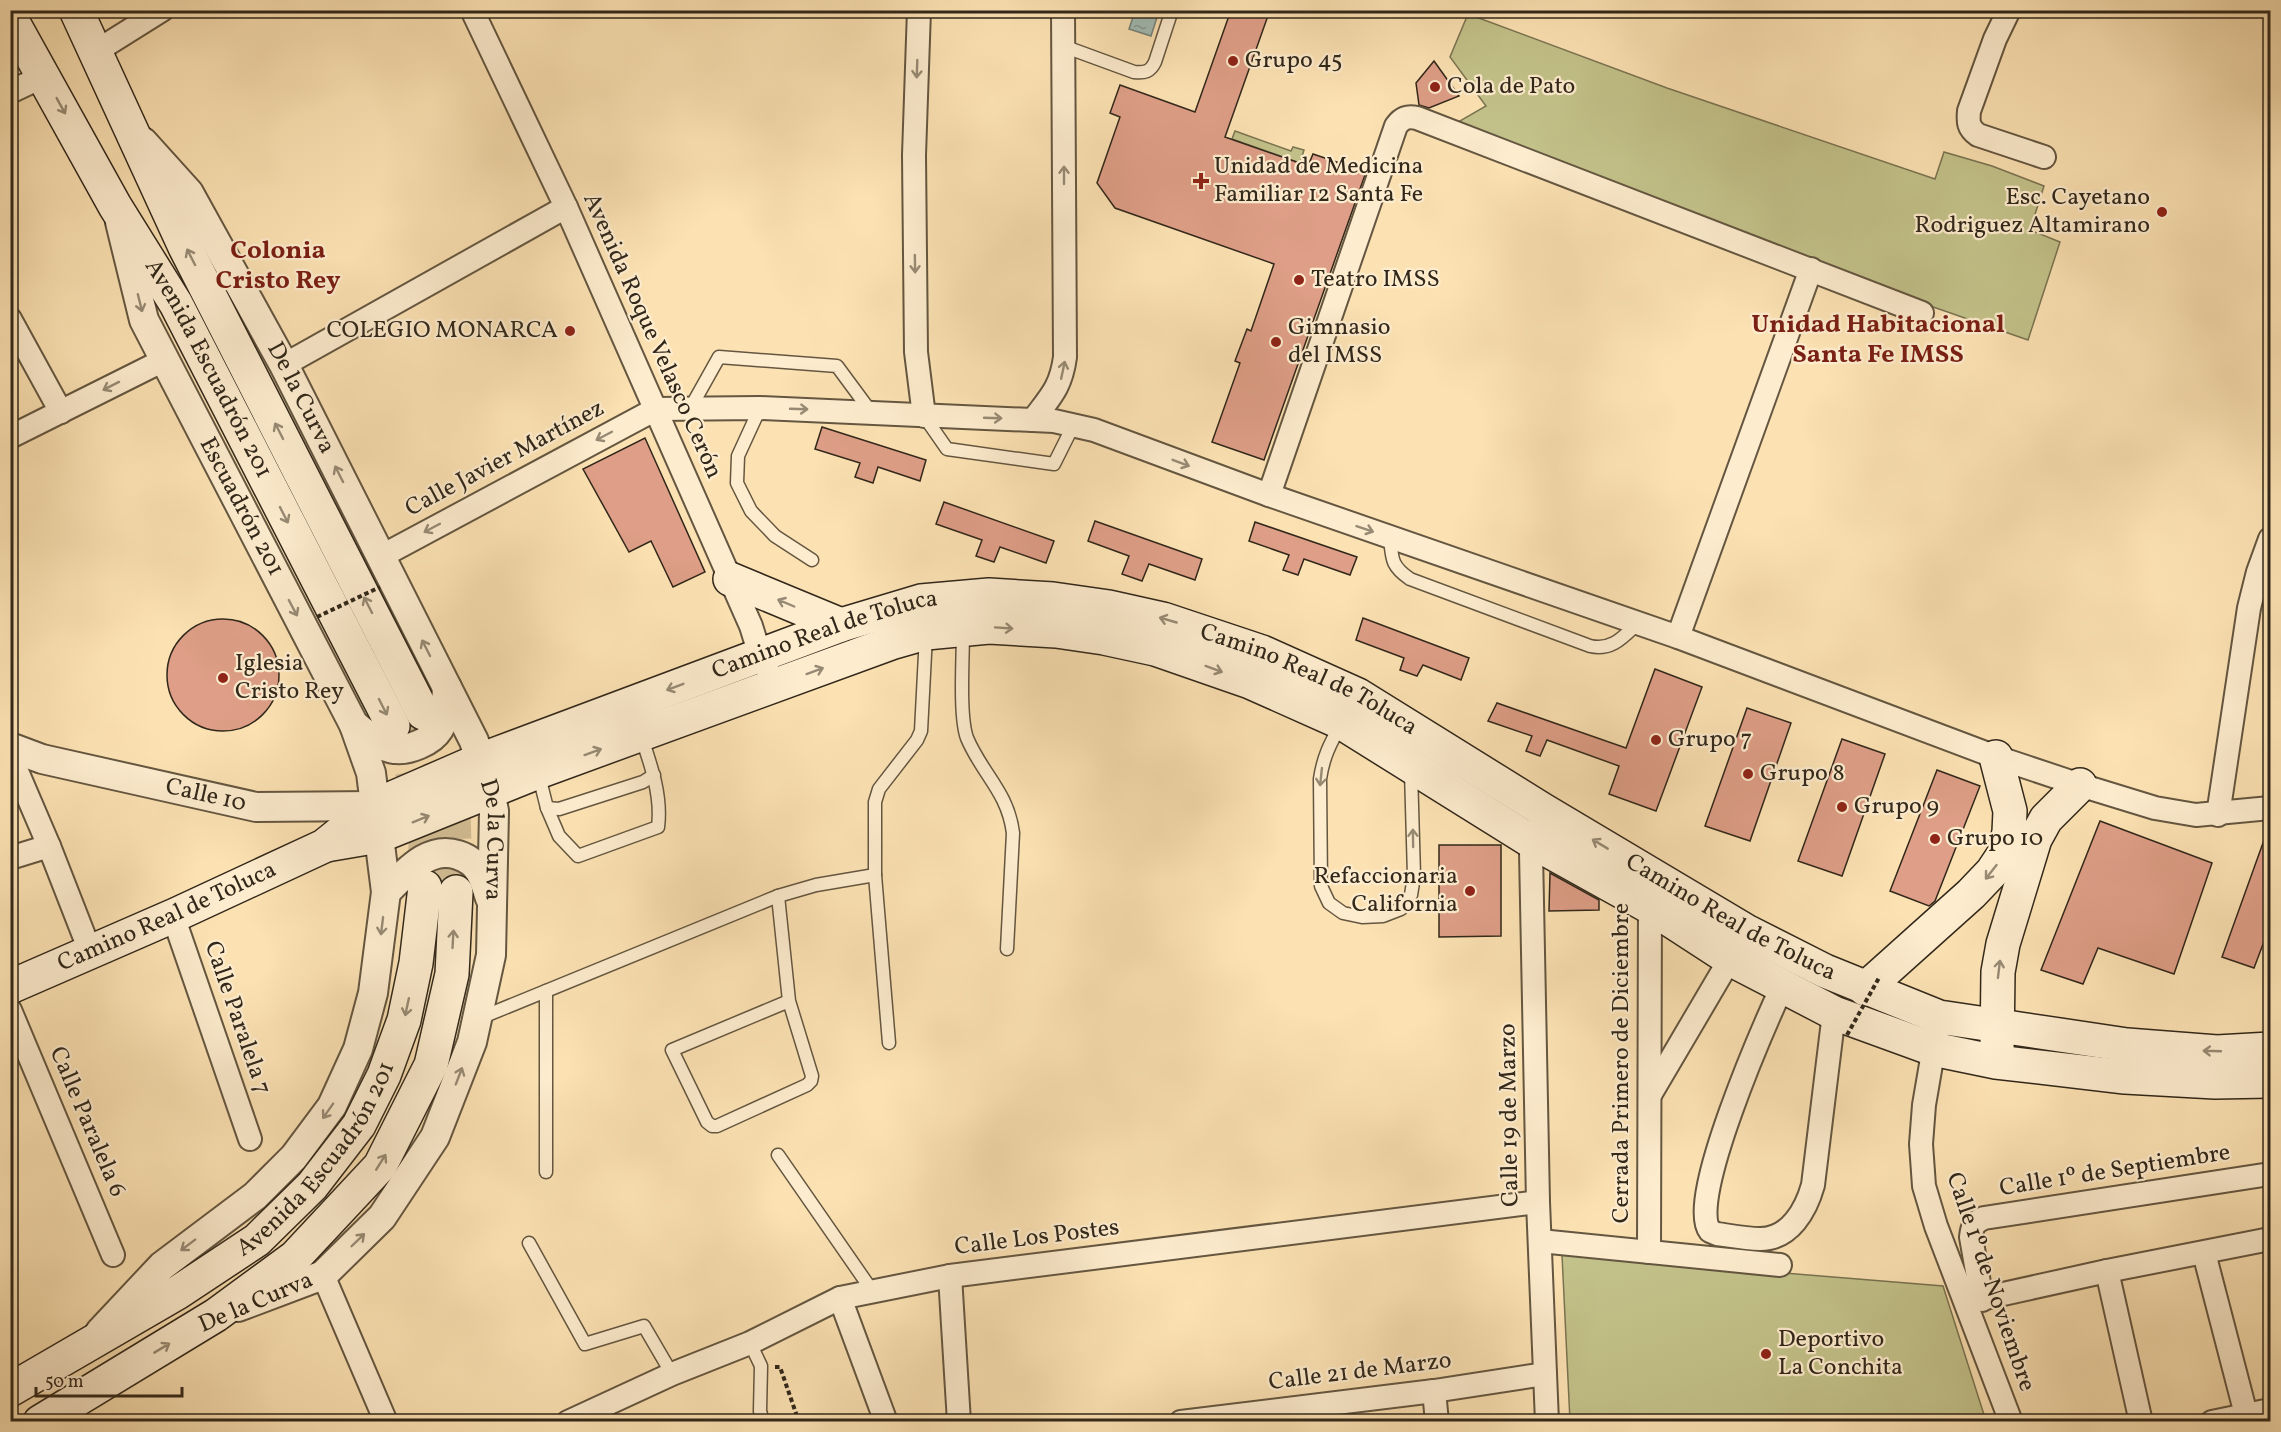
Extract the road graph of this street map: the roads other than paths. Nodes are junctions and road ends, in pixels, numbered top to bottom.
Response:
1 (76, 10) edge
2 (162, 10) edge
3 (471, 10) edge
4 (919, 10) edge
5 (1063, 10) edge
6 (1172, 10) edge
7 (2009, 10) edge
8 (10, 17) edge
9 (1063, 46) junction
10 (95, 52) junction
11 (44, 76) junction
12 (10, 92) edge
13 (132, 130) junction
14 (2044, 157) dead end
15 (116, 206) junction
16 (566, 207) junction
17 (1811, 269) junction
18 (1922, 313) dead end
19 (10, 319) edge
20 (164, 360) junction
21 (284, 365) junction
22 (691, 407) junction
23 (760, 408) junction
24 (656, 409) junction
25 (60, 412) junction
26 (871, 412) junction
27 (924, 416) junction
28 (1033, 420) junction
29 (1074, 424) junction
30 (10, 437) edge
31 (1269, 495) junction
32 (1390, 537) junction
33 (2271, 539) edge
34 (380, 556) junction
35 (812, 560) dead end
36 (730, 579) junction
37 (962, 614) junction
38 (923, 617) junction
39 (1638, 623) junction
40 (841, 625) junction
41 (1678, 637) junction
42 (760, 655) junction
43 (776, 686) junction
44 (447, 688) junction
45 (1350, 709) junction
46 (423, 713) tunnel mouth
47 (354, 725) junction
48 (393, 726) tunnel mouth
49 (640, 735) junction
50 (1419, 752) junction
51 (1996, 757) junction
52 (11, 760) edge
53 (480, 760) junction
54 (538, 772) junction
55 (654, 775) junction
56 (2080, 785) junction
57 (490, 792) junction
58 (547, 808) junction
59 (2271, 808) edge
60 (1543, 810) junction
61 (2218, 815) junction
62 (377, 821) junction
63 (1531, 841) junction
64 (49, 846) junction
65 (10, 858) edge
66 (1648, 873) junction
67 (875, 875) junction
68 (386, 892) junction
69 (778, 896) junction
70 (493, 906) junction
71 (1650, 907) junction
72 (173, 916) junction
73 (1007, 949) dead end
74 (90, 951) junction
75 (1730, 959) junction
76 (1825, 971) junction
77 (1872, 983) junction
78 (10, 987) edge
79 (546, 991) junction
80 (789, 1002) junction
81 (1818, 1009) junction
82 (10, 1010) edge
83 (1939, 1017) junction
84 (477, 1020) junction
85 (1997, 1027) junction
86 (889, 1043) dead end
87 (1933, 1048) junction
88 (2271, 1049) edge
89 (1996, 1062) junction
90 (2271, 1081) edge
91 (1650, 1096) junction
92 (250, 1139) dead end
93 (778, 1155) dead end
94 (546, 1172) dead end
95 (2271, 1174) edge
96 (1538, 1202) junction
97 (2271, 1239) edge
98 (1540, 1241) junction
99 (529, 1243) dead end
100 (1650, 1252) junction
101 (2204, 1253) junction
102 (113, 1255) dead end
103 (1780, 1265) dead end
104 (2107, 1271) junction
105 (322, 1275) junction
106 (950, 1276) junction
107 (873, 1292) junction
108 (840, 1298) junction
109 (1973, 1301) junction
110 (216, 1315) junction
111 (750, 1343) junction
112 (86, 1347) junction
113 (672, 1374) junction
114 (1545, 1374) junction
115 (10, 1390) edge
116 (1434, 1390) junction
117 (2271, 1410) edge
118 (1331, 1412) edge
119 (2247, 1418) edge
120 (1228, 1419) edge
121 (40, 1422) edge
122 (386, 1422) edge
123 (568, 1422) edge
124 (763, 1422) edge
125 (886, 1422) edge
126 (959, 1422) edge
127 (1181, 1422) edge
128 (1437, 1422) edge
129 (1547, 1422) edge
130 (2011, 1422) edge
131 (2141, 1422) edge
132 (2212, 1422) edge

1 - 10 main road, Avenida Escuadrón 201
2 - 10 street
3 - 16 street, Avenida Roque Velasco Cerón
4 -> 27 street
5 - 9 street
6 - 9 lane
7 - 14 street
8 - 11 main road, Avenida Escuadrón 201
28 -> 9 street
10 - 13 main road, Avenida Escuadrón 201
11 - 12 street
11 -> 15 main road, Avenida Escuadrón 201
13 - 21 street, De la Curva
46 -> 13 main road, Avenida Escuadrón 201
15 -> 20 street, Escuadrón 201
15 -> 48 main road, Avenida Escuadrón 201
16 - 21 street
16 - 24 street, Avenida Roque Velasco Cerón
17 - 18 street
17 - 31 street
17 - 41 street
19 - 25 street
20 -> 25 street
20 -> 47 street, Escuadrón 201
34 -> 21 street, De la Curva
22 - 23 street
22 - 24 street
22 - 26 lane
23 -> 26 street
23 - 35 lane
24 -> 34 street, Calle Javier Martínez
24 - 36 street, Avenida Roque Velasco Cerón
25 - 30 street
26 - 27 street
27 -> 28 street
27 - 29 lane
28 - 29 street
29 -> 31 street
31 -> 32 street
32 - 39 street
32 - 39 lane
33 - 61 street
44 -> 34 street, De la Curva
40 -> 36 main road
36 - 42 street, Avenida Roque Velasco Cerón
37 - 38 main road, Camino Real de Toluca
37 - 45 main road, Camino Real de Toluca
37 - 73 lane
38 - 40 main road, Camino Real de Toluca
43 -> 38 main road, Camino Real de Toluca
38 - 67 lane
39 - 41 street
40 - 42 main road, Camino Real de Toluca
41 - 51 street
42 - 43 street, Avenida Roque Velasco Cerón
42 -> 53 main road, Camino Real de Toluca
43 - 49 main road, Camino Real de Toluca
44 - 47 street
44 - 53 street, De la Curva
45 - 50 main road, Camino Real de Toluca
45 -> 50 lane
47 - 62 street, Escuadrón 201
54 -> 49 main road, Camino Real de Toluca
49 - 55 lane
50 - 60 main road, Camino Real de Toluca
50 - 63 main road, Camino Real de Toluca
51 - 56 street
51 -> 77 main road
52 - 62 street, Calle 10
52 - 64 street
53 - 57 street, De la Curva
53 - 62 main road, Camino Real de Toluca
54 - 57 main road, Camino Real de Toluca
54 - 58 lane
55 - 58 lane
55 - 58 lane
56 - 61 street
85 -> 56 main road
62 -> 57 main road, Camino Real de Toluca
57 - 70 street, De la Curva
59 - 61 street
60 - 63 street, Calle 19 de Marzo
66 -> 60 main road, Camino Real de Toluca
62 - 68 street
62 - 72 main road, Camino Real de Toluca
63 - 71 main road, Camino Real de Toluca
63 - 96 street, Calle 19 de Marzo
64 - 65 street
64 - 74 street
66 - 71 street, Cerrada Primero de Diciembre
66 - 76 main road, Camino Real de Toluca
67 - 69 lane
67 - 86 lane
68 - 70 street
68 -> 112 street
69 - 79 lane
69 - 80 lane
70 - 84 street, De la Curva
71 - 75 main road, Camino Real de Toluca
71 - 91 street, Cerrada Primero de Diciembre
72 - 74 main road, Camino Real de Toluca
72 - 92 street, Calle Paralela 7
74 - 78 main road, Camino Real de Toluca
75 - 81 main road, Camino Real de Toluca
75 - 91 street
76 - 77 main road, Camino Real de Toluca
76 - 81 main road
77 - 83 main road, Camino Real de Toluca
79 - 84 lane
79 - 94 lane
80 - 80 lane
81 - 81 street
81 - 87 main road, Camino Real de Toluca
82 - 102 street, Calle Paralela 6
83 - 85 main road, Camino Real de Toluca
83 - 87 street, Calle 1º de Noviembre
105 -> 84 street, De la Curva
88 -> 85 main road, Camino Real de Toluca
85 - 89 main road
87 - 89 main road, Camino Real de Toluca
87 - 109 street, Calle 1º de Noviembre
89 - 90 main road, Camino Real de Toluca
91 - 100 street, Cerrada Primero de Diciembre
93 - 107 lane
95 - 109 street, Calle 1º de Septiembre
96 - 98 street, Calle 19 de Marzo
96 - 106 street, Calle Los Postes
97 - 101 street
98 - 100 street
98 - 114 street, Calle 19 de Marzo
99 - 113 lane
100 - 103 street
101 - 104 street
101 - 119 street
104 - 109 street
104 - 131 street
105 - 110 street, De la Curva
105 - 122 street
106 - 107 street, Calle Los Postes
106 - 126 street
107 - 108 street, Calle Los Postes
108 - 111 street, Calle Los Postes
108 - 125 street
109 - 130 street, Calle 1º de Noviembre
110 -> 112 main road, Avenida Escuadrón 201
121 -> 110 main road, De la Curva
111 - 113 street, Calle Los Postes
111 - 124 lane
112 - 115 main road
113 - 123 street, Calle Los Postes
114 - 116 street, Calle 21 de Marzo
114 - 129 street, Calle 19 de Marzo
116 - 118 street, Calle 21 de Marzo
116 - 128 street
117 - 119 street
118 - 120 street, Calle 21 de Marzo
119 - 132 street
120 - 127 street, Calle 21 de Marzo

